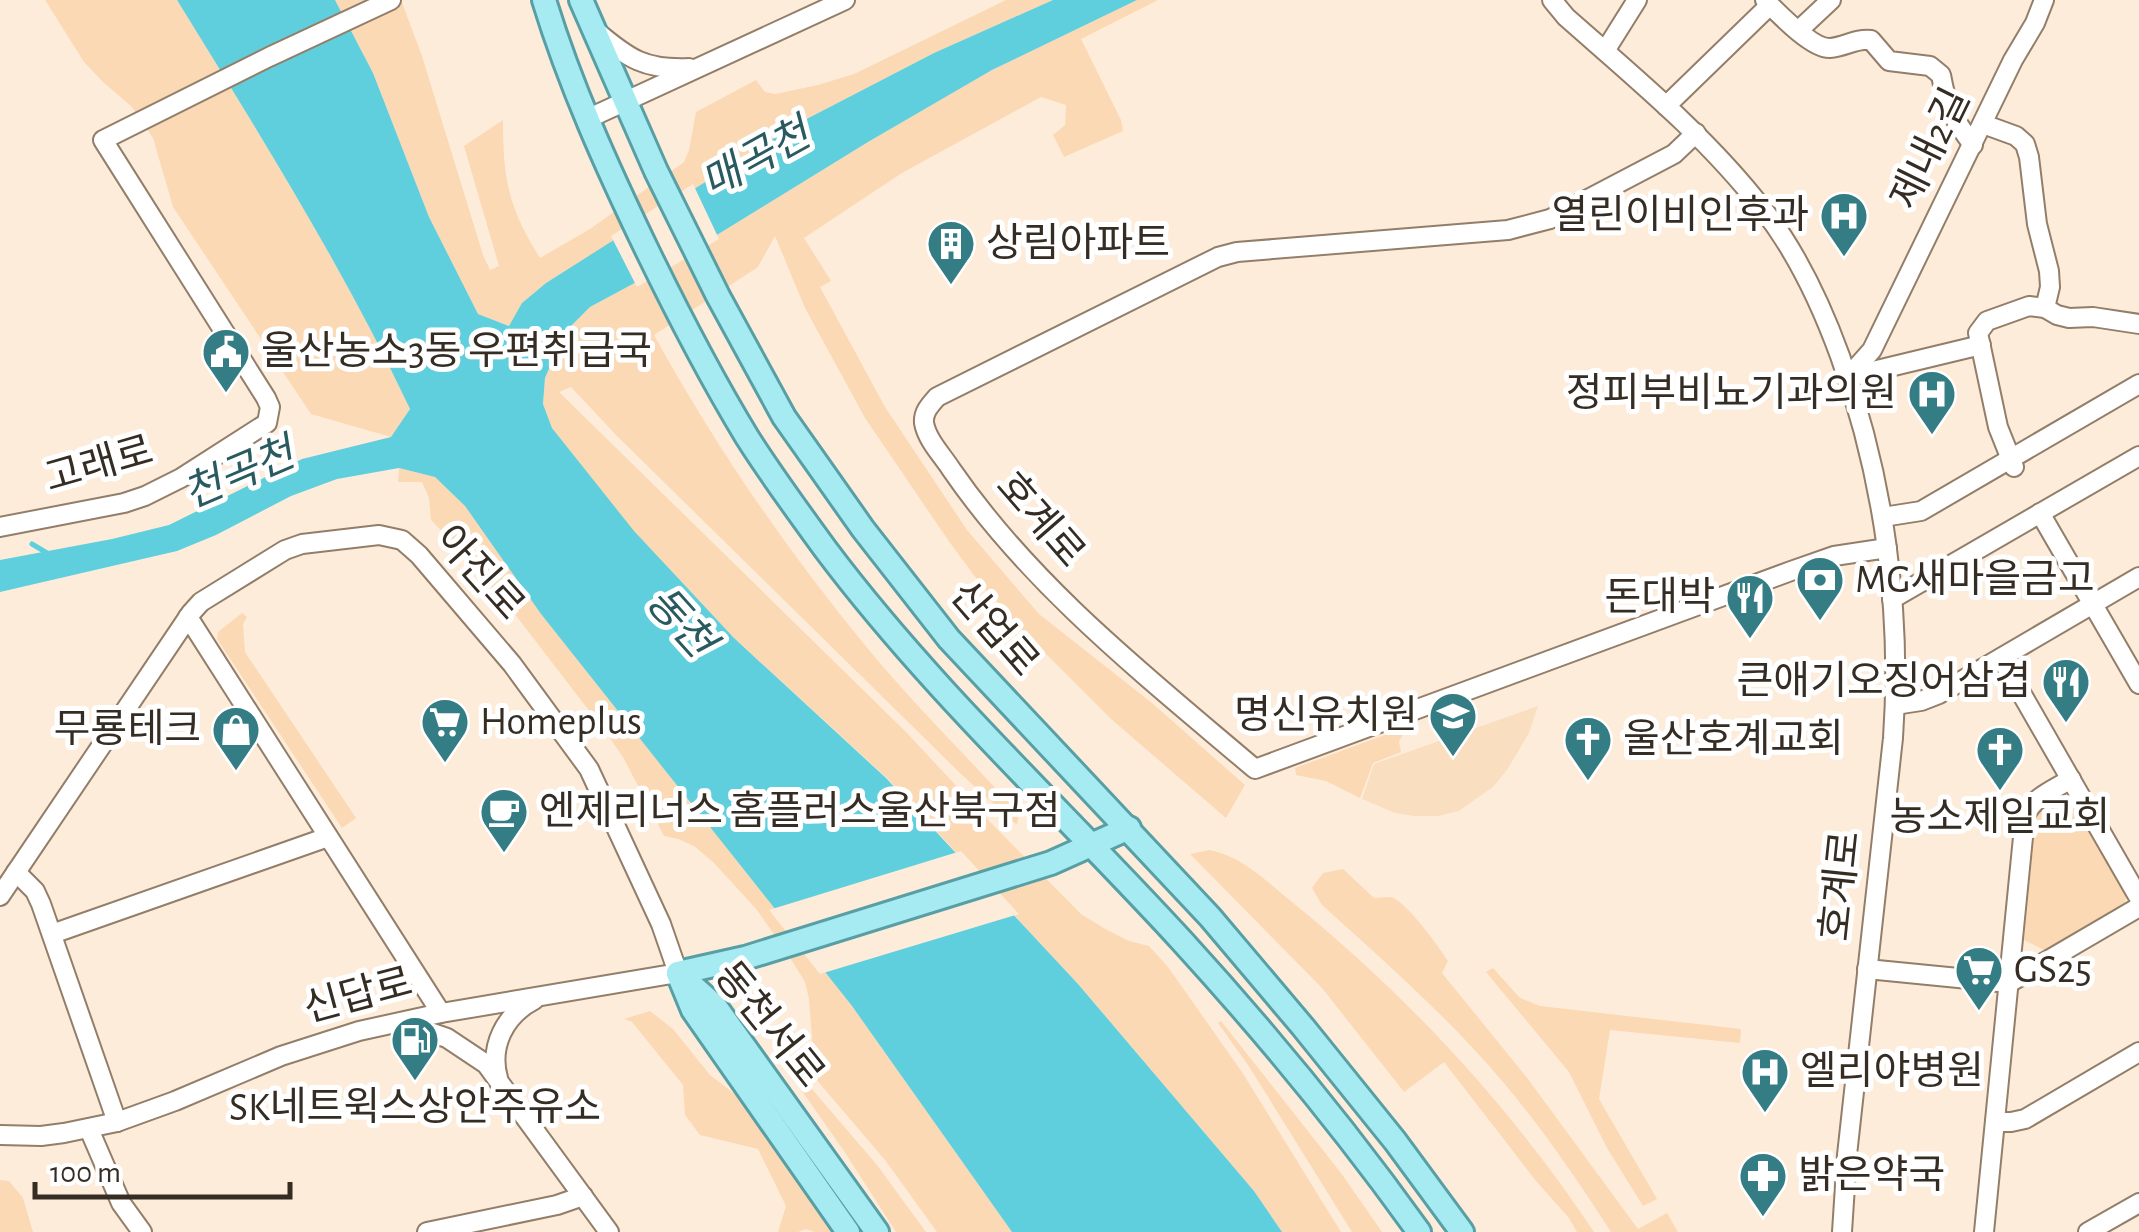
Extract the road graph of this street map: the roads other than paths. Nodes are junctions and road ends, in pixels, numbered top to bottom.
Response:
1 (391, 0) edge
2 (544, 0) edge
3 (845, 0) edge
4 (1552, 0) edge
5 (1637, 0) edge
6 (1830, 0) edge
7 (2044, 0) edge
8 (582, 1) edge
9 (1767, 2) edge
10 (592, 28) junction
11 (1799, 30) junction
12 (1605, 51) junction
13 (700, 67) junction
14 (624, 102) junction
15 (1666, 106) junction
16 (586, 119) junction
17 (1983, 124) junction
18 (1696, 134) junction
19 (1973, 145) junction
20 (2044, 308) junction
21 (2139, 324) edge
22 (1981, 345) junction
23 (1848, 378) junction
24 (2139, 384) edge
25 (2139, 456) edge
26 (2012, 463) junction
27 (2040, 514) junction
28 (1882, 516) junction
29 (0, 527) edge
30 (1887, 548) junction
31 (2139, 578) edge
32 (1892, 599) junction
33 (2093, 604) junction
34 (188, 618) junction
35 (2001, 658) junction
36 (2139, 684) edge
37 (1895, 704) junction
38 (2071, 780) junction
39 (1129, 828) junction
40 (328, 838) junction
41 (1091, 846) junction
42 (16, 872) junction
43 (0, 896) edge
44 (2139, 898) edge
45 (2139, 908) edge
46 (52, 934) junction
47 (1867, 969) junction
48 (678, 972) junction
49 (2009, 982) junction
50 (546, 995) junction
51 (441, 1013) junction
52 (397, 1022) junction
53 (2139, 1052) edge
54 (498, 1079) junction
55 (117, 1122) junction
56 (1995, 1122) junction
57 (89, 1129) junction
58 (0, 1135) edge
59 (583, 1196) junction
60 (2139, 1203) edge
61 (142, 1232) edge
62 (428, 1232) edge
63 (609, 1232) edge
64 (848, 1232) edge
65 (877, 1232) edge
66 (1419, 1232) edge
67 (1462, 1232) edge
68 (1842, 1232) edge
69 (1984, 1232) edge
70 (2088, 1232) edge

1 - 29 street, 고래로
2 - 16 main road, 산업로
3 - 13 street
4 - 12 street, 호계로
5 - 12 street
6 - 11 street
7 - 17 street, 제내2길
8 - 10 main road, 산업로
9 - 11 street
9 - 15 street
10 - 13 street
10 - 14 main road, 산업로
11 - 19 street
12 - 15 street, 호계로
13 - 14 street
14 - 16 street
14 - 39 main road, 산업로
15 - 18 street, 호계로
16 - 41 main road, 산업로
17 - 19 street, 제내2길
17 - 20 street
18 - 23 street, 호계로
18 - 30 street, 호계로
19 - 23 street, 제내2길
20 - 21 street
20 - 22 street
22 - 23 street
22 - 26 street
23 - 28 street, 호계로
24 - 26 street
25 - 27 street
26 - 28 street
27 - 32 street
27 - 33 street
28 - 30 street, 호계로
30 - 32 street, 호계로
31 - 33 street
32 - 37 street, 호계로
33 - 35 street
33 - 36 street
34 - 40 street
34 - 42 street, 아진로
34 - 48 street, 아진로
35 - 37 street
35 - 38 street
37 - 47 street, 호계로
38 - 44 street
38 - 49 street
39 - 41 main road, 신답로
39 - 67 main road, 산업로
40 - 46 street
40 - 51 street
41 - 48 main road, 신답로
41 - 66 main road, 산업로
42 - 43 street, 아진로
42 - 46 street
45 - 49 street
46 - 55 street
47 - 49 street
47 - 68 street, 호계로
48 - 50 street, 신답로
48 - 64 main road, 동천서로
48 - 65 main road, 동천서로
49 - 56 street
50 - 51 street, 신답로
50 - 54 street
51 - 52 street, 신답로
52 - 54 street
52 - 55 street, 신답로
53 - 56 street
54 - 59 street
55 - 57 street, 신답로
56 - 69 street
57 - 58 street, 신답로
57 - 61 street
59 - 62 street
59 - 63 street
60 - 70 street

